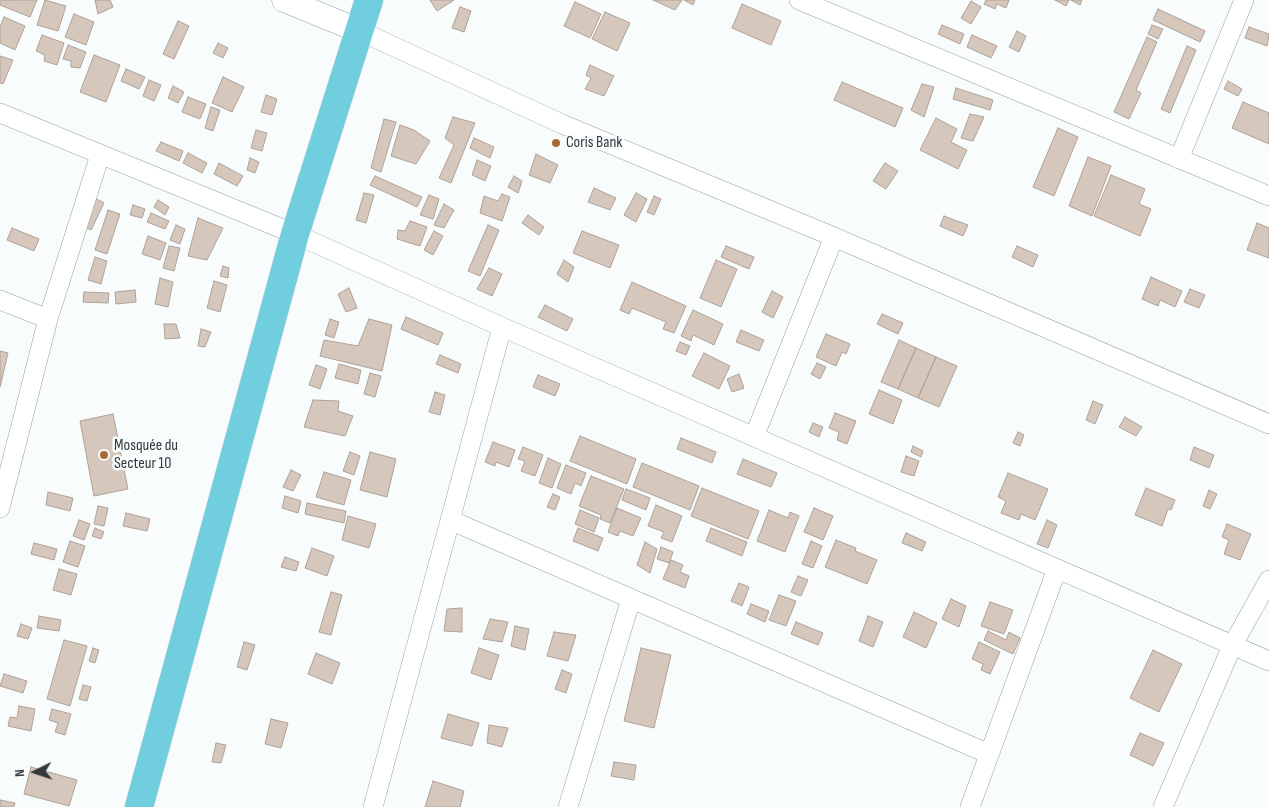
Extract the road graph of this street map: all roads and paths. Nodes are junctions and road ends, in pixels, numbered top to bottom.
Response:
1 (284, 0) edge
2 (370, 0) edge
3 (799, 0) edge
4 (1244, 0) edge
5 (360, 31) junction
6 (0, 113) edge
7 (100, 155) junction
8 (1179, 159) junction
9 (1269, 196) edge
10 (295, 234) junction
11 (834, 237) junction
12 (0, 300) edge
13 (48, 319) junction
14 (502, 327) junction
15 (1269, 424) edge
16 (754, 437) junction
17 (0, 508) edge
18 (450, 520) junction
19 (1057, 569) junction
20 (1269, 580) edge
21 (631, 599) junction
22 (1232, 646) junction
23 (1269, 661) edge
24 (989, 754) junction
25 (139, 807) edge
26 (373, 807) edge
27 (568, 807) edge
28 (970, 807) edge
29 (1163, 807) edge

1 - 5 street
2 - 5 main road
3 - 8 street
4 - 8 street
5 - 10 main road
5 - 11 street
6 - 7 street
7 - 10 street
7 - 13 street
8 - 9 street
10 - 14 street
10 - 25 main road
11 - 15 street
11 - 16 street
12 - 13 street
13 - 17 street
14 - 16 street
14 - 18 street
16 - 19 street
18 - 21 street
18 - 26 street
19 - 22 street
19 - 24 street
20 - 22 street
21 - 24 street
21 - 27 street
22 - 23 street
22 - 29 street
24 - 28 street

